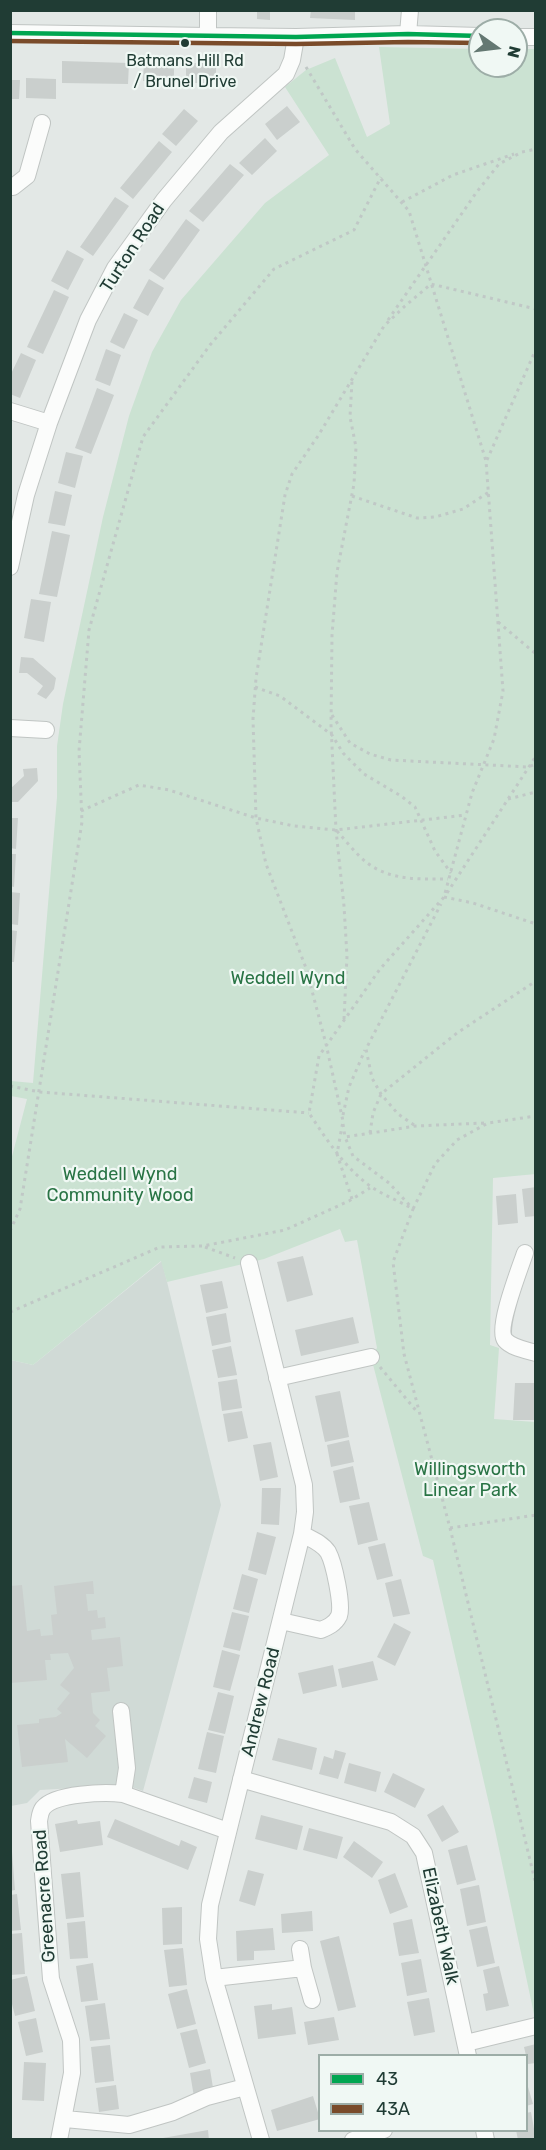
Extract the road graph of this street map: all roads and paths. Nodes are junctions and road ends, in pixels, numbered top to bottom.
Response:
1 (208, 10) edge
2 (410, 10) edge
3 (10, 33) edge
4 (408, 34) junction
5 (208, 36) junction
6 (468, 36) edge
7 (296, 37) junction
8 (305, 63) dead end
9 (42, 123) dead end
10 (536, 149) edge
11 (522, 152) junction
12 (381, 177) junction
13 (10, 187) edge
14 (402, 202) junction
15 (426, 267) junction
16 (431, 284) junction
17 (536, 309) edge
18 (384, 326) junction
19 (536, 349) edge
20 (352, 379) junction
21 (10, 411) edge
22 (49, 423) junction
23 (486, 461) junction
24 (489, 492) junction
25 (352, 496) junction
26 (10, 567) edge
27 (498, 622) junction
28 (536, 654) edge
29 (255, 687) junction
30 (331, 713) junction
31 (10, 728) edge
32 (46, 730) dead end
33 (332, 735) junction
34 (536, 756) edge
35 (536, 764) edge
36 (483, 765) junction
37 (528, 767) junction
38 (536, 792) edge
39 (508, 799) junction
40 (81, 810) junction
41 (466, 815) junction
42 (256, 818) junction
43 (423, 821) junction
44 (336, 830) junction
45 (451, 873) junction
46 (449, 879) junction
47 (444, 897) junction
48 (536, 924) edge
49 (536, 981) edge
50 (344, 1019) junction
51 (326, 1044) junction
52 (366, 1049) junction
53 (10, 1086) edge
54 (40, 1092) junction
55 (381, 1094) junction
56 (309, 1113) junction
57 (536, 1116) edge
58 (343, 1121) junction
59 (488, 1123) junction
60 (416, 1125) junction
61 (370, 1134) junction
62 (345, 1137) junction
63 (337, 1154) junction
64 (371, 1187) junction
65 (352, 1199) junction
66 (412, 1209) junction
67 (10, 1231) edge
68 (203, 1246) junction
69 (525, 1253) dead end
70 (249, 1263) joint
71 (10, 1312) edge
72 (536, 1353) edge
73 (371, 1357) joint
74 (277, 1378) junction
75 (419, 1413) junction
76 (536, 1515) edge
77 (450, 1528) junction
78 (302, 1534) junction
79 (281, 1621) junction
80 (121, 1711) dead end
81 (241, 1779) junction
82 (123, 1794) junction
83 (228, 1830) junction
84 (536, 1885) edge
85 (300, 1949) dead end
86 (303, 1968) junction
87 (214, 1978) junction
88 (312, 2000) dead end
89 (536, 2026) edge
90 (467, 2049) edge
91 (245, 2087) junction
92 (64, 2119) junction
93 (377, 2132) edge
94 (59, 2139) edge
95 (261, 2139) edge
96 (353, 2139) edge

1 - 5 street
2 - 4 street
3 - 5 street
4 - 6 street
4 - 7 street
5 - 7 street
7 - 22 street, Turton Road
8 - 12 path
9 - 13 street
10 - 11 path
11 - 14 path
11 - 15 path
12 - 14 path
12 - 40 path
14 - 15 path
15 - 16 path
15 - 18 path
16 - 17 path
16 - 18 path
16 - 23 path
18 - 20 path
19 - 23 path
20 - 25 path
20 - 29 path
21 - 22 street
22 - 26 street, Turton Road
23 - 24 path
24 - 25 path
24 - 27 path
25 - 30 path
27 - 28 path
27 - 36 path
29 - 33 path
29 - 42 path
30 - 33 path
30 - 36 path
31 - 32 street
33 - 43 path
33 - 44 path
34 - 37 path
35 - 37 path
36 - 37 path
36 - 41 path
37 - 39 path
38 - 39 path
39 - 47 path
40 - 42 path
40 - 54 path
41 - 43 path
41 - 45 path
42 - 44 path
42 - 51 path
43 - 44 path
43 - 45 path
44 - 46 path
44 - 50 path
45 - 46 path
46 - 47 path
47 - 48 path
47 - 50 path
47 - 52 path
49 - 55 path
50 - 51 path
51 - 56 path
51 - 58 path
52 - 55 path
52 - 58 path
53 - 54 path
54 - 56 path
54 - 67 path
55 - 60 path
55 - 61 path
56 - 63 path
57 - 59 path
58 - 62 path
58 - 63 path
59 - 60 path
59 - 66 path
60 - 61 path
61 - 62 path
62 - 66 path
63 - 64 path
63 - 65 path
64 - 65 path
64 - 66 path
65 - 68 path
66 - 75 path
68 - 70 path
68 - 71 path
69 - 72 street
70 - 74 street, Andrew Road
73 - 74 street
73 - 75 path
74 - 78 street, Andrew Road
75 - 77 path
76 - 77 path
77 - 84 path
78 - 79 street, Andrew Road
78 - 79 street
79 - 81 street, Andrew Road
80 - 82 street
81 - 83 street, Andrew Road
81 - 90 street, Elizabeth Walk
82 - 83 street, Greenacre Road
82 - 92 street, Greenacre Road
83 - 87 street, Andrew Road
85 - 86 street
86 - 87 street
86 - 88 street
87 - 91 street, Andrew Road
89 - 90 street
91 - 92 street
91 - 95 street, Andrew Road
92 - 94 street, Greenacre Road
93 - 96 street

